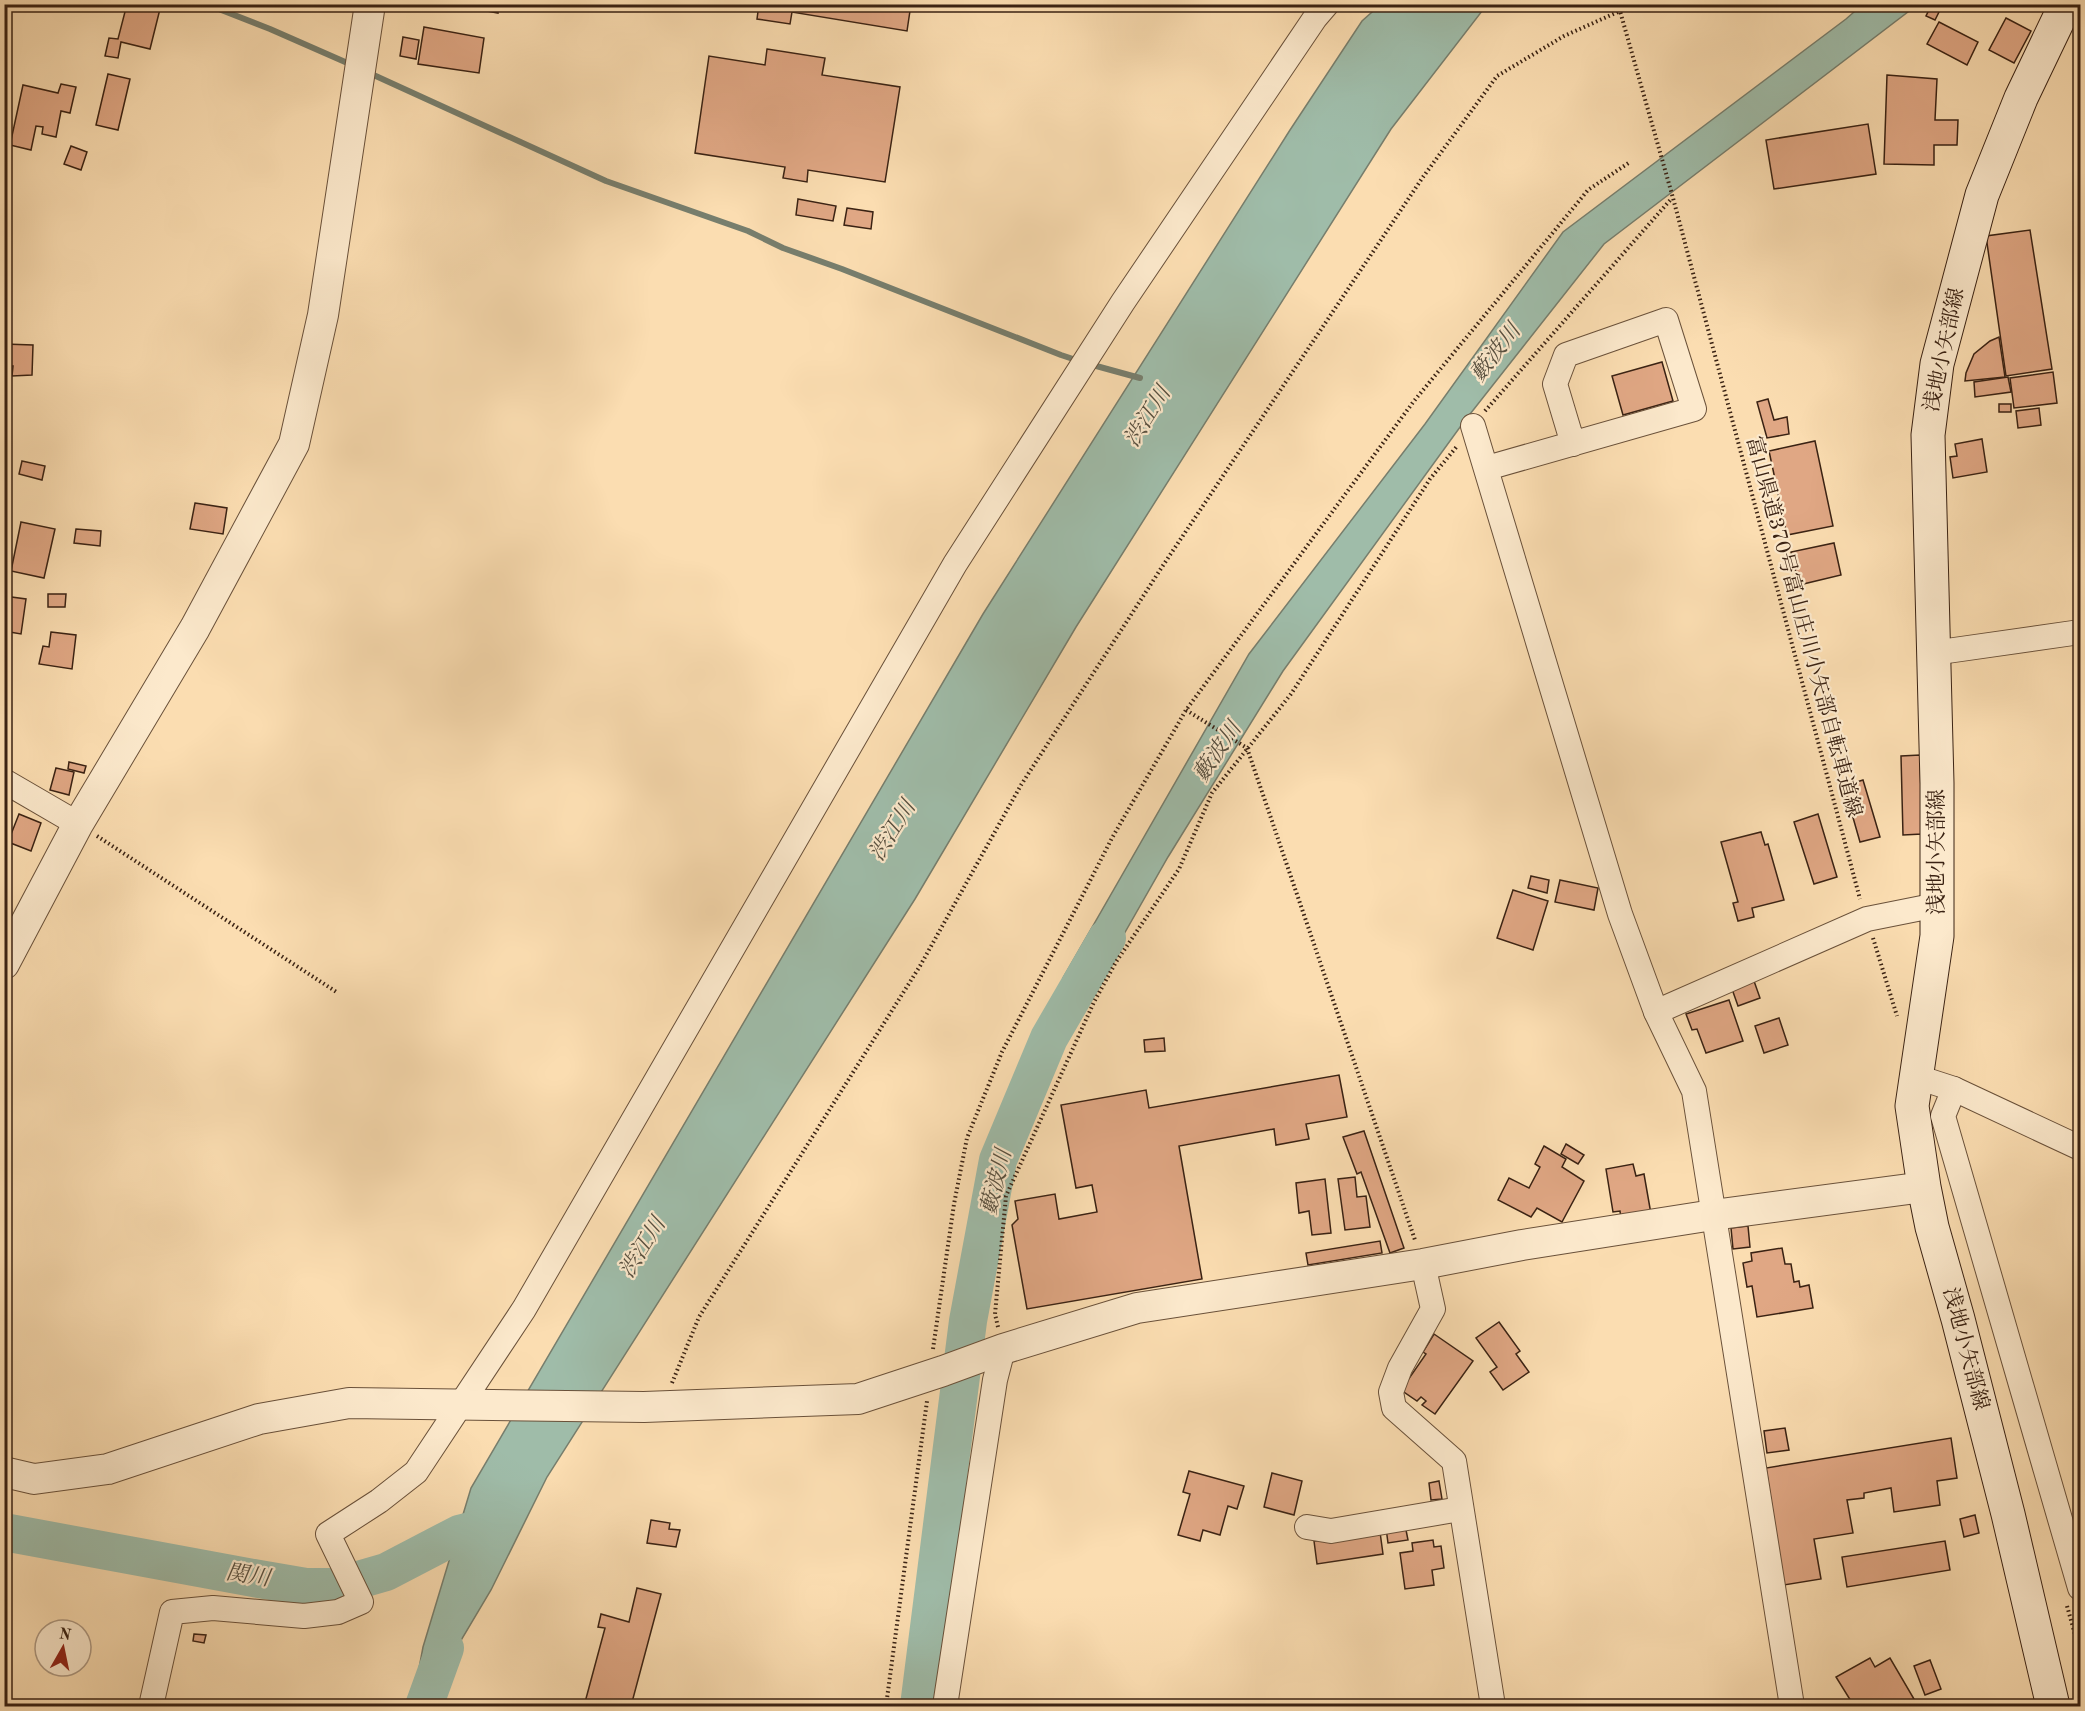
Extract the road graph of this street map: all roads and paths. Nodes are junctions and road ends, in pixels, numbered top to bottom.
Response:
1 (370, 4) edge
2 (1327, 4) edge
3 (1618, 4) edge
4 (1641, 4) edge
5 (2066, 4) edge
6 (1620, 11) junction
7 (1630, 162) dead end
8 (1673, 198) junction
9 (1473, 426) junction
10 (1573, 444) junction
11 (1487, 468) junction
12 (2080, 632) edge
13 (1933, 653) junction
14 (1186, 710) junction
15 (1247, 748) junction
16 (4, 781) edge
17 (78, 824) junction
18 (1937, 905) junction
19 (1867, 919) junction
20 (4, 964) edge
21 (338, 993) dead end
22 (1656, 1012) junction
23 (1898, 1017) dead end
24 (1917, 1077) junction
25 (1954, 1089) junction
26 (2080, 1148) edge
27 (1924, 1187) junction
28 (1713, 1215) junction
29 (1423, 1264) junction
30 (995, 1351) junction
31 (937, 1373) junction
32 (467, 1406) junction
33 (655, 1406) junction
34 (4, 1472) edge
35 (1460, 1509) junction
36 (1307, 1527) dead end
37 (2080, 1588) edge
38 (151, 1707) edge
39 (886, 1707) edge
40 (945, 1707) edge
41 (1493, 1707) edge
42 (1792, 1707) edge
43 (2053, 1707) edge

1 - 17 street
2 - 32 street
3 - 6 path, 富山県道370号富山庄川小矢部自転車道線
4 - 6 path
5 - 13 main road, 浅地小矢部線
6 - 8 path, 富山県道370号富山庄川小矢部自転車道線
6 - 33 path
7 - 14 path
8 - 9 path
8 - 19 path, 富山県道370号富山庄川小矢部自転車道線
9 - 11 street
9 - 15 path
10 - 10 street
10 - 11 street
11 - 22 street
12 - 13 street
13 - 18 main road, 浅地小矢部線
14 - 15 path
14 - 31 path
15 - 29 path
15 - 30 path
16 - 17 street
17 - 20 street
17 - 21 path
18 - 19 street
18 - 24 main road, 浅地小矢部線
19 - 22 street
19 - 23 path, 富山県道370号富山庄川小矢部自転車道線
22 - 28 street
24 - 25 street
24 - 27 main road, 浅地小矢部線
25 - 26 street
25 - 37 street
27 - 28 street
27 - 43 main road, 浅地小矢部線
28 - 29 street
28 - 42 street
29 - 30 street
29 - 35 street
30 - 31 street
30 - 40 street
31 - 33 street
31 - 39 path
32 - 33 street
32 - 34 street
32 - 38 street
35 - 36 street
35 - 41 street

